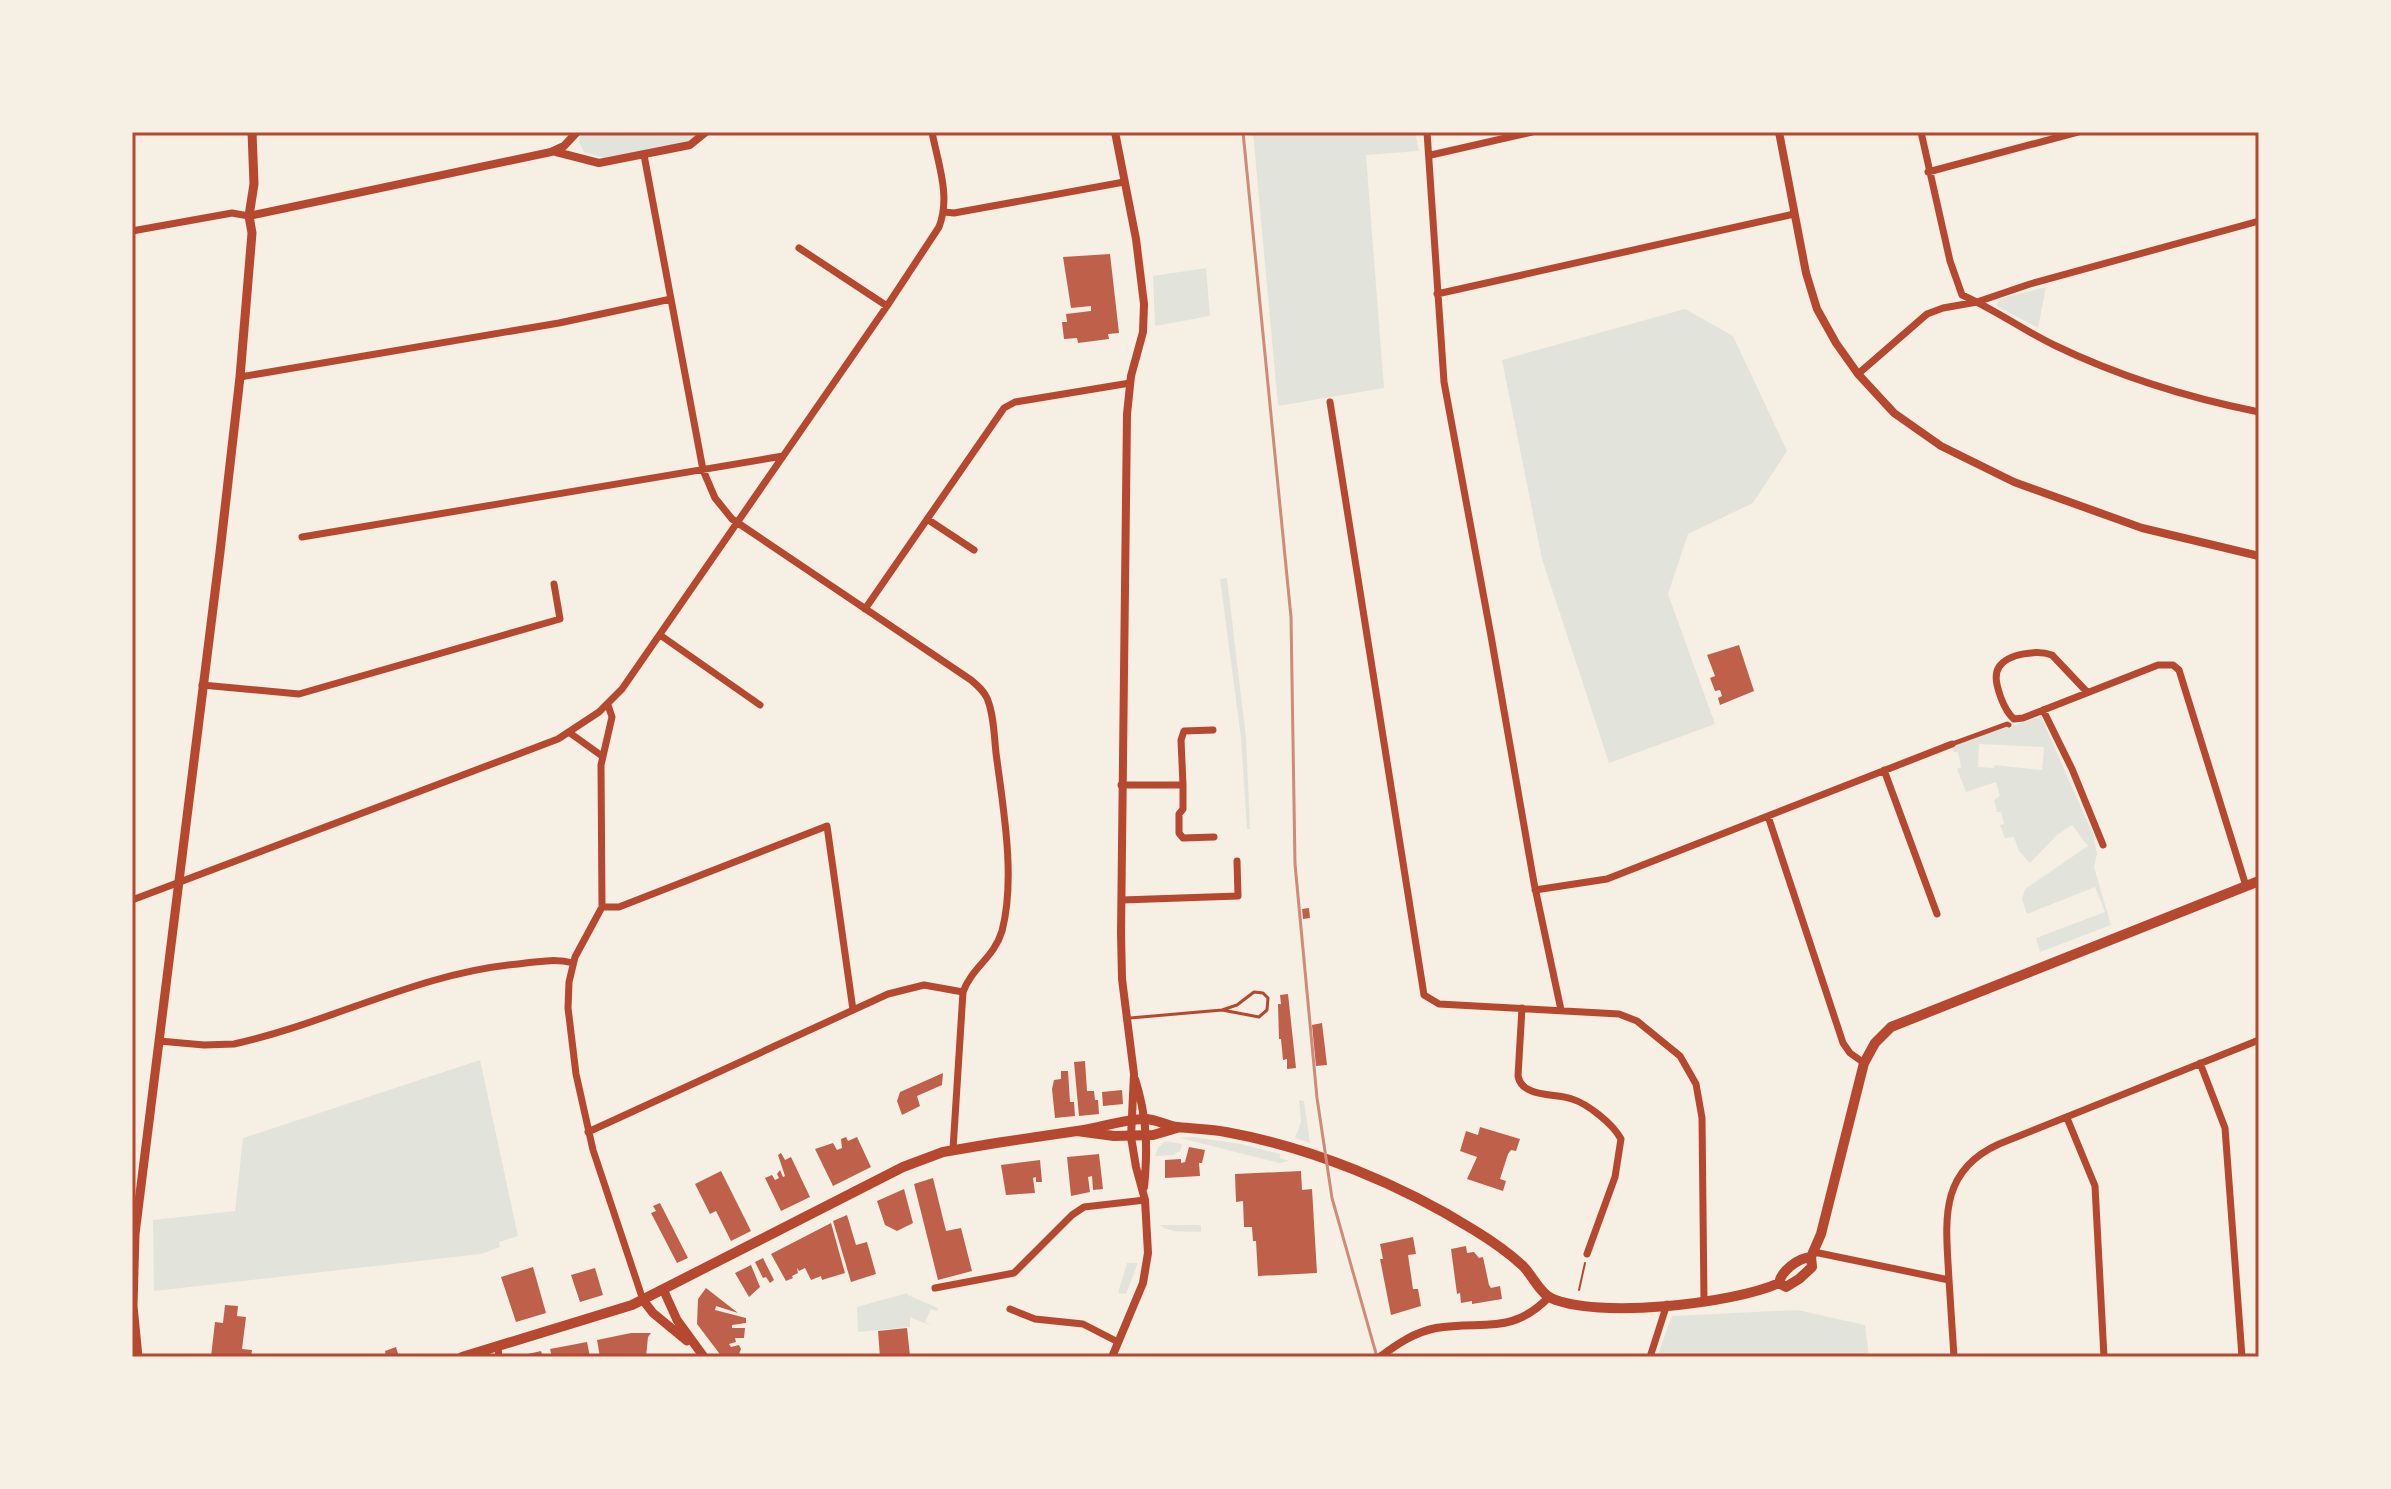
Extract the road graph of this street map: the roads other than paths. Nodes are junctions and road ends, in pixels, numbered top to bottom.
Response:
1 (252, 132) edge
2 (577, 132) edge
3 (706, 132) edge
4 (932, 132) edge
5 (1115, 132) edge
6 (1427, 132) edge
7 (1532, 132) edge
8 (1779, 132) edge
9 (1921, 132) edge
10 (2078, 132) edge
11 (551, 152) junction
12 (644, 155) junction
13 (1431, 155) junction
14 (1928, 172) junction
15 (1124, 182) junction
16 (944, 212) junction
17 (1794, 214) junction
18 (249, 216) junction
19 (2259, 221) edge
20 (132, 231) edge
21 (799, 248) dead end
22 (1437, 294) junction
23 (671, 299) junction
24 (1977, 302) junction
25 (887, 306) junction
26 (1858, 374) junction
27 (240, 377) junction
28 (1130, 383) junction
29 (1330, 402) dead end
30 (2259, 412) edge
31 (783, 456) junction
32 (703, 470) junction
33 (927, 519) junction
34 (738, 522) junction
35 (302, 537) dead end
36 (974, 550) dead end
37 (2259, 556) edge
38 (554, 584) dead end
39 (865, 609) junction
40 (660, 635) junction
41 (202, 685) junction
42 (2087, 692) junction
43 (608, 705) junction
44 (760, 705) dead end
45 (2043, 710) junction
46 (2009, 725) dead end
47 (1213, 730) dead end
48 (570, 733) junction
49 (1952, 744) joint
50 (602, 756) junction
51 (1884, 770) junction
52 (1121, 785) junction
53 (1183, 785) junction
54 (1768, 816) junction
55 (1214, 837) dead end
56 (2103, 845) dead end
57 (1237, 861) dead end
58 (2259, 881) edge
59 (179, 882) junction
60 (2246, 886) junction
61 (1535, 890) junction
62 (132, 900) edge
63 (1122, 900) junction
64 (602, 907) junction
65 (1937, 914) dead end
66 (573, 963) junction
67 (963, 992) junction
68 (1522, 1008) junction
69 (853, 1010) junction
70 (1222, 1010) junction
71 (1561, 1010) junction
72 (1126, 1018) junction
73 (2259, 1040) edge
74 (159, 1041) junction
75 (1864, 1063) junction
76 (2200, 1063) junction
77 (1134, 1074) junction
78 (2067, 1118) junction
79 (1141, 1127) junction
80 (1176, 1128) junction
81 (1077, 1131) junction
82 (588, 1132) junction
83 (1131, 1137) junction
84 (953, 1149) junction
85 (1145, 1200) junction
86 (1587, 1254) road end
87 (1812, 1254) junction
88 (1949, 1280) junction
89 (935, 1288) dead end
90 (663, 1289) junction
91 (1549, 1297) junction
92 (643, 1300) junction
93 (1704, 1301) junction
94 (1667, 1304) junction
95 (1010, 1309) dead end
96 (134, 1333) edge
97 (1118, 1342) junction
98 (696, 1348) junction
99 (499, 1352) edge
100 (138, 1357) edge
101 (462, 1357) edge
102 (704, 1357) edge
103 (1112, 1357) edge
104 (1380, 1357) edge
105 (1650, 1357) edge
106 (1954, 1357) edge
107 (2104, 1357) edge
108 (2242, 1357) edge

1 - 18 main road
2 - 11 street
3 - 12 street
4 - 16 street
5 - 15 street
6 - 13 street
7 - 13 street
8 - 17 street
9 - 14 street
10 - 14 street
11 - 12 street
11 - 18 street
12 - 23 street
13 - 22 street
14 - 24 street
15 - 16 street
15 - 28 street
16 - 25 street
17 - 22 street
17 - 26 street
18 - 20 street
18 - 27 main road
19 - 24 street
21 - 25 street
22 - 61 street
23 - 27 street
23 - 32 street
24 - 26 street
24 - 30 street
25 - 31 street
26 - 37 street
27 - 41 main road
28 - 33 street
28 - 52 street
29 - 68 street
31 - 32 street
31 - 34 street
32 - 34 street
32 - 35 street
33 - 36 street
33 - 39 street
34 - 39 street
34 - 40 street
38 - 41 street
39 - 67 street
40 - 43 street
40 - 44 street
41 - 59 main road
42 - 45 street
42 - 45 street
42 - 60 street
43 - 48 street
43 - 50 street
45 - 56 street
46 - 49 street
47 - 53 street
48 - 50 street
48 - 59 street
49 - 51 street
50 - 64 street
51 - 54 street
51 - 65 street
52 - 53 street
52 - 63 street
53 - 55 street
54 - 61 street
54 - 75 street
57 - 63 street
58 - 60 main road
59 - 62 street
59 - 74 main road
60 - 75 main road
61 - 71 street
63 - 72 street
64 - 66 street
64 - 69 street
66 - 74 street
66 - 82 street
67 - 69 street
67 - 84 street
68 - 71 street
68 - 86 street
69 - 82 street
70 - 70 lane
70 - 72 lane
71 - 93 street
72 - 77 street
73 - 76 street
74 - 96 main road
75 - 87 main road
76 - 78 street
76 - 108 street
77 - 79 street
77 - 79 street
78 - 88 street
78 - 107 street
79 - 80 main road
79 - 80 main road
79 - 81 main road
79 - 83 main road
79 - 85 street
80 - 91 main road
81 - 83 main road
81 - 84 main road
82 - 92 street
83 - 85 street
84 - 90 main road
85 - 89 street
85 - 97 street
87 - 88 street
87 - 93 main road
88 - 106 street
90 - 92 main road
90 - 98 main road
91 - 94 main road
91 - 104 street
92 - 98 main road
92 - 99 main road
93 - 94 main road
94 - 105 street
95 - 97 street
96 - 100 main road
97 - 103 street
98 - 102 main road
99 - 101 main road

